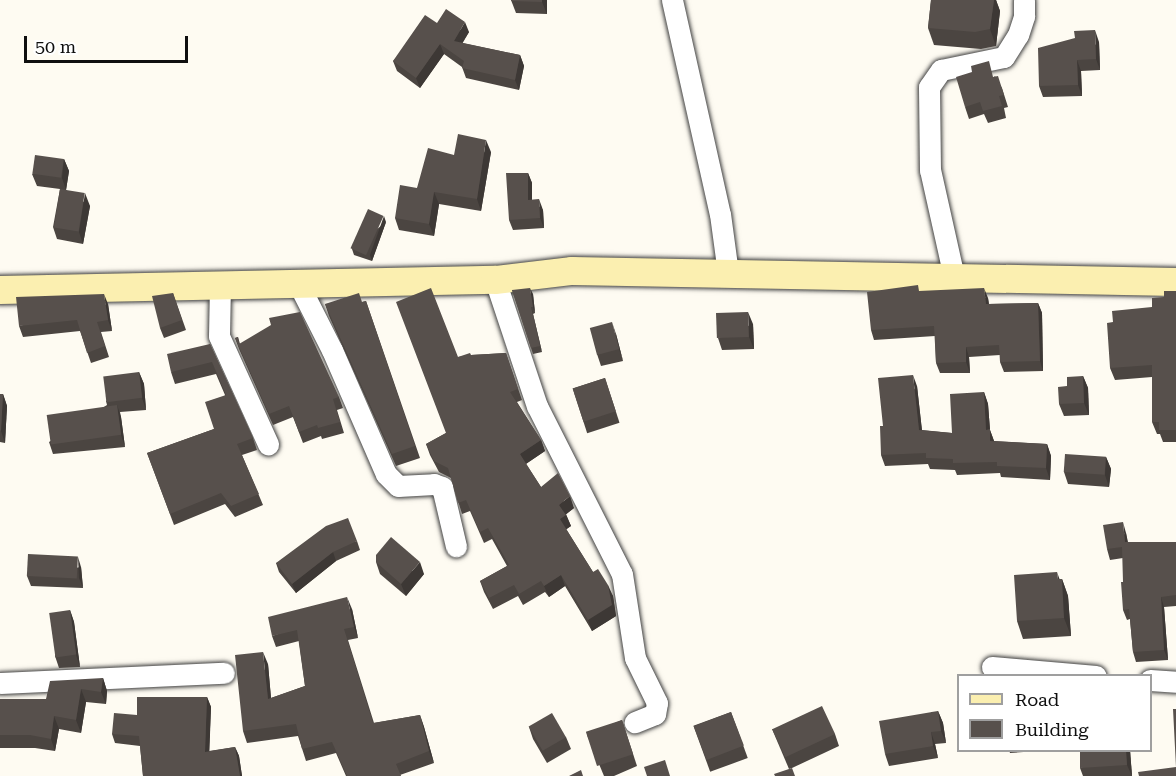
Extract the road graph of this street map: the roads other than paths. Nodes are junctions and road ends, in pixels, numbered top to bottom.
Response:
1 (672, 0) edge
2 (1024, 0) edge
3 (728, 273) junction
4 (954, 277) junction
5 (495, 280) junction
6 (1176, 282) edge
7 (298, 283) junction
8 (220, 284) junction
9 (0, 290) edge
10 (268, 444) dead end
11 (456, 546) dead end
12 (992, 667) dead end
13 (224, 673) dead end
14 (1083, 674) edge
15 (1152, 680) edge
16 (1176, 682) edge
17 (0, 683) edge
18 (635, 722) dead end

1 - 3 street
2 - 4 street
3 - 4 street
3 - 5 street
4 - 6 street
5 - 7 street
5 - 18 street
7 - 8 street
7 - 11 street
8 - 9 street
8 - 10 street
12 - 14 street
13 - 17 street
15 - 16 street

